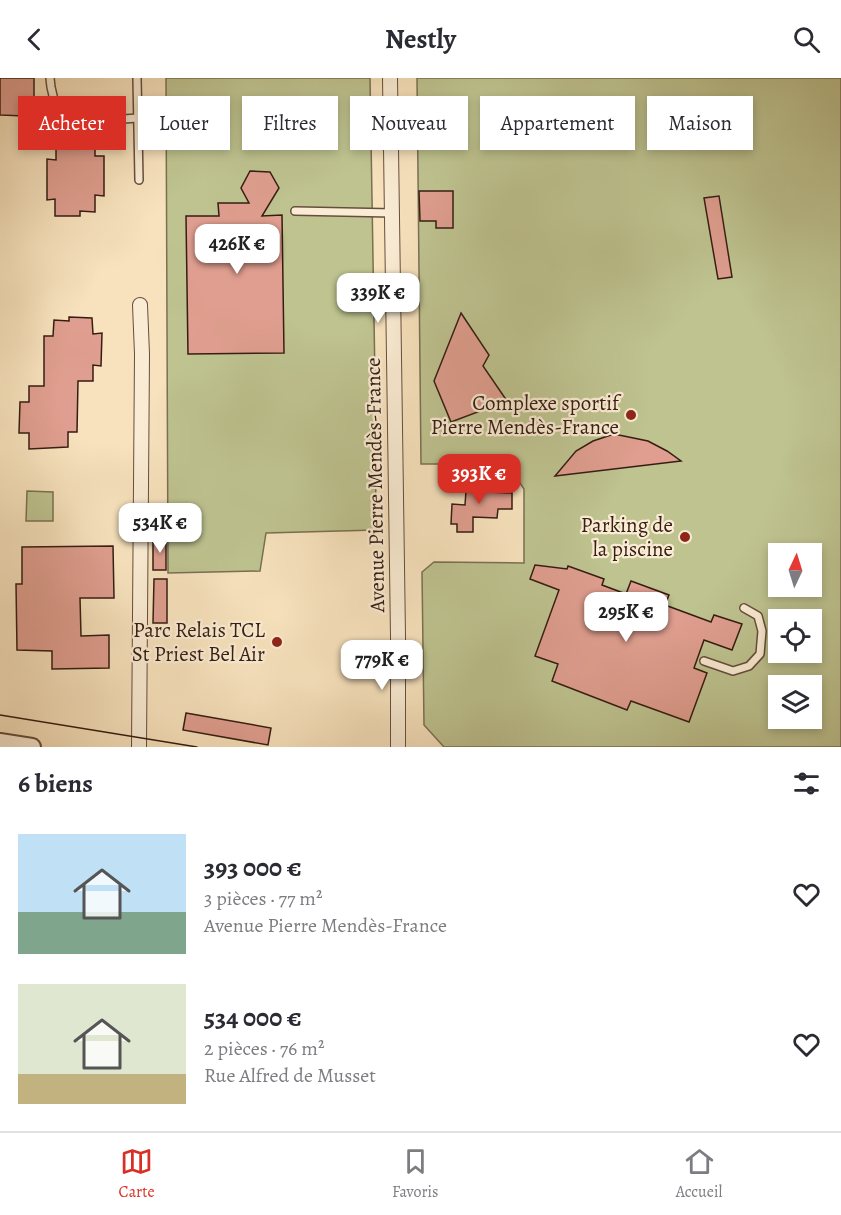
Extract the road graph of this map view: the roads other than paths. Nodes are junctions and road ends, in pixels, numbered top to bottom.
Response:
1 (51, 78) edge
2 (136, 78) edge
3 (390, 78) edge
4 (138, 117) joint
5 (139, 150) edge
6 (140, 180) dead end
7 (295, 211) dead end
8 (393, 213) junction
9 (140, 305) dead end
10 (744, 608) dead end
11 (704, 661) dead end
12 (0, 742) edge
13 (24, 746) edge
14 (139, 747) edge
15 (398, 747) edge

1 - 4 lane
2 - 4 lane
3 - 8 street, Avenue Pierre Mendès-France
5 - 6 lane
7 - 8 lane
8 - 15 street, Avenue Pierre Mendès-France
9 - 14 street
10 - 11 lane
12 - 13 street

